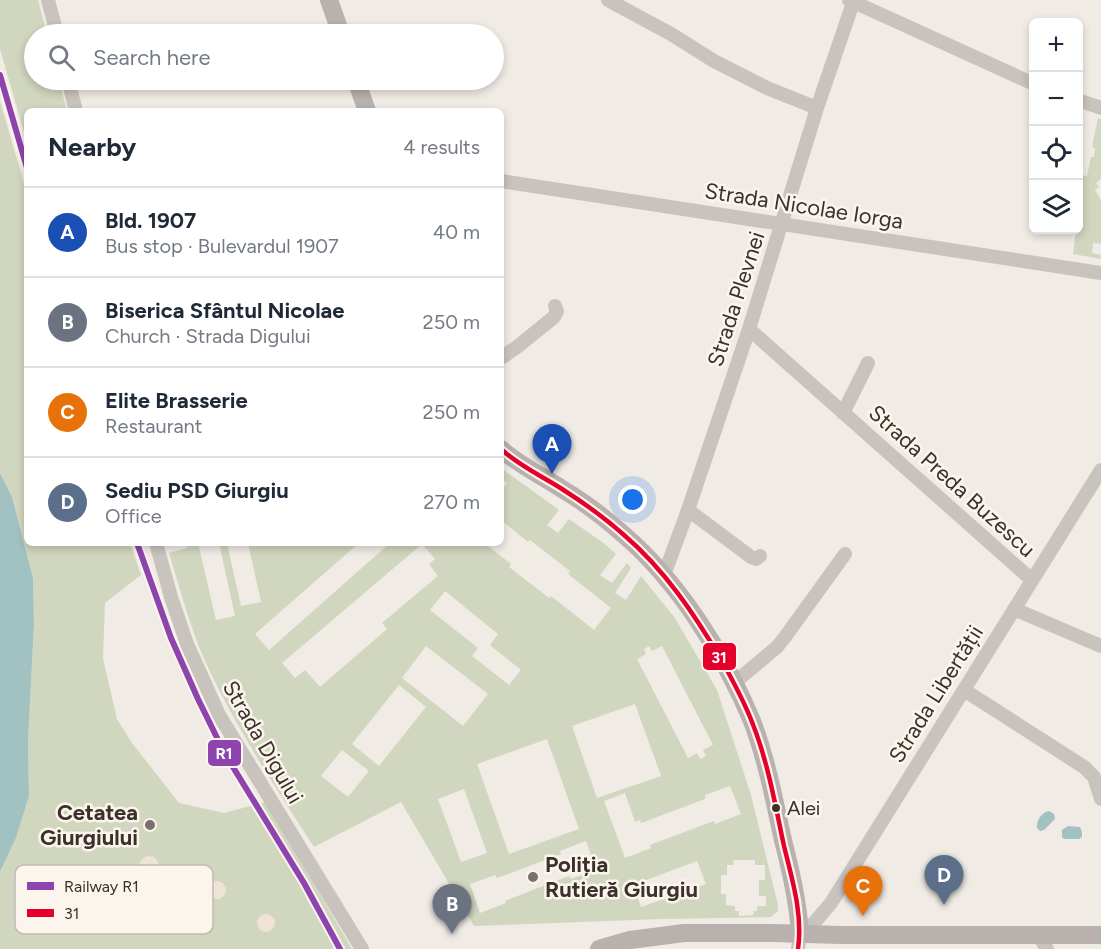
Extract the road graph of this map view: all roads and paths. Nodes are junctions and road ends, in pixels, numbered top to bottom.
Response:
1 (48, 0) edge
2 (329, 0) edge
3 (608, 0) edge
4 (852, 1) edge
5 (54, 24) edge
6 (337, 24) edge
7 (1029, 82) edge
8 (71, 90) edge
9 (360, 90) edge
10 (1083, 102) edge
11 (75, 108) edge
12 (366, 108) edge
13 (817, 108) junction
14 (1101, 108) edge
15 (504, 181) edge
16 (782, 224) junction
17 (1101, 273) edge
18 (555, 306) dead end
19 (749, 329) junction
20 (504, 356) edge
21 (867, 363) dead end
22 (843, 412) junction
23 (504, 451) edge
24 (1101, 470) edge
25 (688, 510) junction
26 (157, 546) edge
27 (845, 554) dead end
28 (760, 556) dead end
29 (664, 575) junction
30 (1032, 580) junction
31 (1014, 609) junction
32 (1101, 646) edge
33 (734, 683) junction
34 (964, 690) junction
35 (1101, 799) edge
36 (1101, 935) edge
37 (799, 942) edge
38 (1043, 942) edge
39 (362, 949) edge
40 (599, 949) edge

1 - 5 street
2 - 6 main road
3 - 13 street
4 - 7 street
4 - 13 street, Strada Plevnei
8 - 11 street
9 - 12 main road
10 - 14 street
13 - 16 street, Strada Plevnei
15 - 16 street, Strada Nicolae Iorga
16 - 17 street, Strada Nicolae Iorga
16 - 19 street, Strada Plevnei
18 - 20 street
19 - 22 street, Strada Preda Buzescu
19 - 25 street, Strada Plevnei
21 - 22 street, Strada Preda Buzescu
22 - 30 street, Strada Preda Buzescu
23 - 29 main road
24 - 30 street, Strada Libertății
25 - 28 street
25 - 29 street, Strada Plevnei
26 - 39 street, Strada Digului
27 - 33 street
29 - 33 main road
30 - 31 street, Strada Libertății
31 - 32 street
31 - 34 street, Strada Libertății
33 - 37 main road
34 - 35 street
34 - 37 street, Strada Libertății
36 - 38 main road
37 - 38 main road
37 - 40 main road

